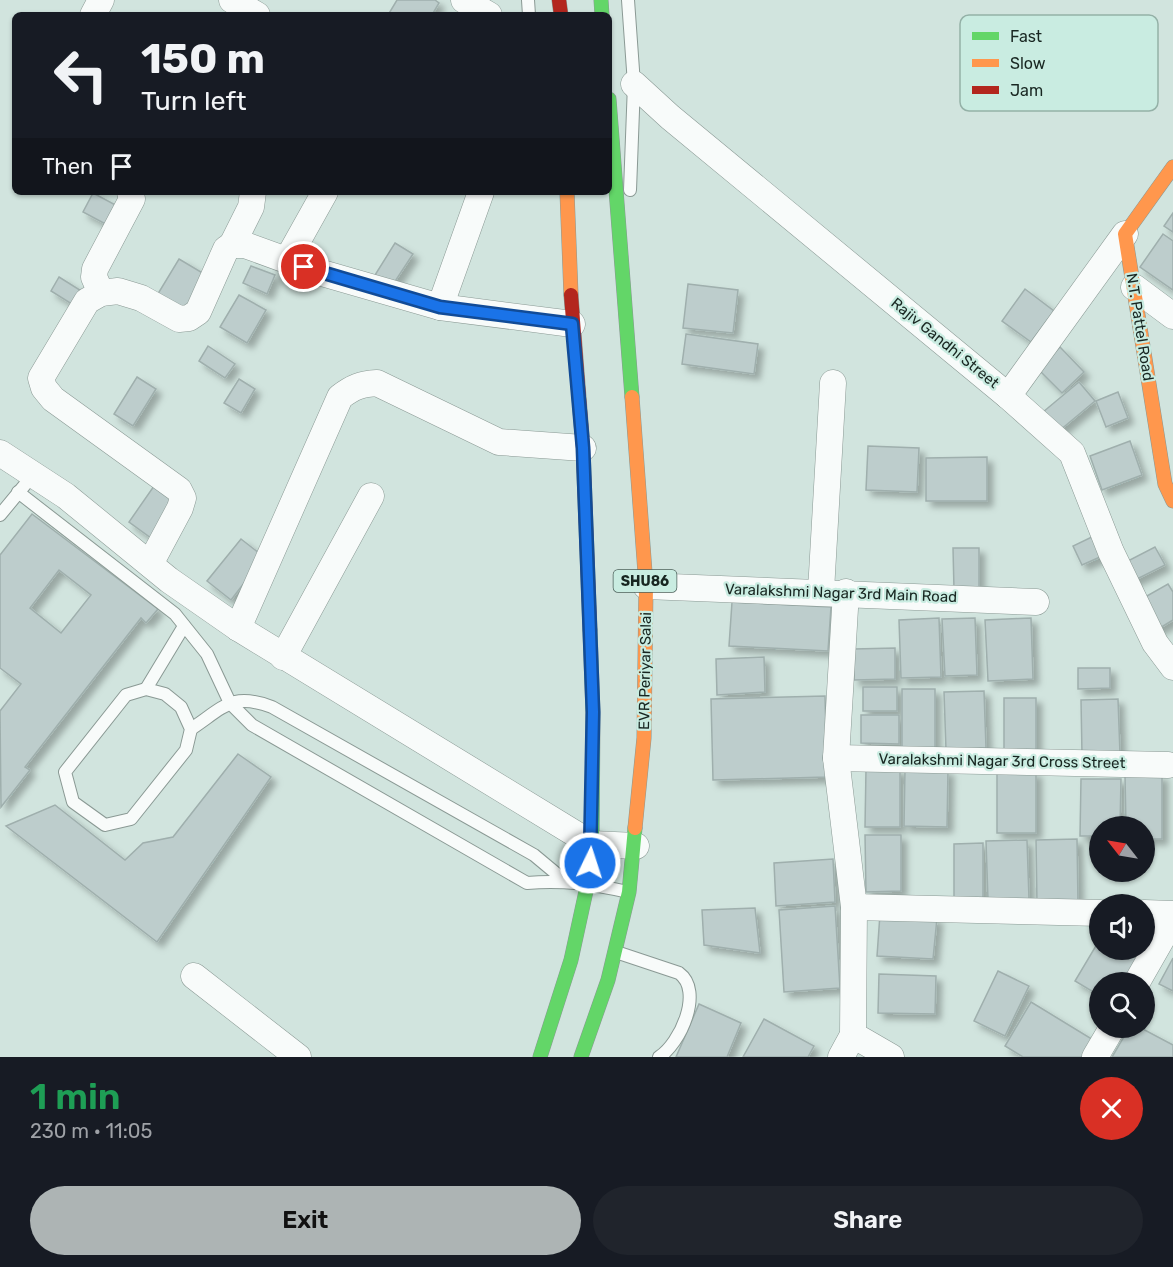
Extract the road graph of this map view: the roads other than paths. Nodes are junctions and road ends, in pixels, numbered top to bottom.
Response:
1 (232, 0) edge
2 (464, 0) edge
3 (628, 0) edge
4 (252, 12) edge
5 (484, 12) edge
6 (634, 84) junction
7 (612, 139) edge
8 (1173, 167) edge
9 (131, 195) edge
10 (253, 195) edge
11 (323, 195) edge
12 (480, 195) edge
13 (559, 195) edge
14 (567, 195) edge
15 (567, 212) junction
16 (618, 218) junction
17 (1125, 234) junction
18 (232, 244) junction
19 (287, 260) junction
20 (1134, 287) junction
21 (101, 293) junction
22 (440, 307) junction
23 (1173, 316) edge
24 (572, 324) junction
25 (833, 383) dead end
26 (1008, 396) junction
27 (583, 448) junction
28 (0, 453) edge
29 (25, 484) junction
30 (371, 496) dead end
31 (1173, 501) edge
32 (0, 515) edge
33 (150, 564) junction
34 (646, 586) junction
35 (833, 591) junction
36 (1036, 602) dead end
37 (184, 626) junction
38 (238, 628) junction
39 (283, 657) junction
40 (1173, 667) edge
41 (146, 689) junction
42 (230, 703) junction
43 (191, 729) junction
44 (836, 758) junction
45 (1168, 765) dead end
46 (592, 844) junction
47 (636, 846) junction
48 (564, 880) junction
49 (588, 882) junction
50 (629, 892) junction
51 (854, 907) junction
52 (1089, 912) edge
53 (1155, 914) edge
54 (1173, 914) edge
55 (1173, 919) edge
56 (615, 951) junction
57 (1143, 972) edge
58 (194, 976) dead end
59 (1106, 1038) edge
60 (847, 1046) edge
61 (582, 1054) edge
62 (298, 1057) edge
63 (540, 1057) edge
64 (597, 1057) edge
65 (659, 1057) edge
66 (891, 1057) edge
67 (1095, 1057) edge

1 - 4 street
2 - 5 street
3 - 6 lane
6 - 16 lane
6 - 26 street, Rajiv Gandhi Street
7 - 16 main road, EVR Periyar Salai / SHU86
8 - 17 main road
9 - 21 street
10 - 18 street
11 - 19 street
12 - 22 street
13 - 15 lane
14 - 15 main road
15 - 24 main road
16 - 34 main road, EVR Periyar Salai / SHU86
17 - 20 main road, N.T. Pattel Road
17 - 26 street
18 - 19 street
18 - 21 street
19 - 22 street
20 - 23 street
20 - 31 main road, N.T. Pattel Road
21 - 33 street
22 - 24 street
24 - 27 main road
25 - 35 street
26 - 40 street, Rajiv Gandhi Street
27 - 38 street
27 - 46 main road
28 - 29 street
29 - 32 lane
29 - 33 street
29 - 37 lane
30 - 39 street
33 - 38 street
34 - 35 street, Varalakshmi Nagar 3rd Main Road
34 - 47 main road, EVR Periyar Salai / SHU86
35 - 36 street, Varalakshmi Nagar 3rd Main Road
35 - 44 street
37 - 41 lane
37 - 42 lane
38 - 39 street
39 - 46 street
41 - 43 lane
41 - 43 lane
42 - 43 lane
42 - 48 lane
42 - 48 lane
44 - 45 street, Varalakshmi Nagar 3rd Cross Street
44 - 51 street
46 - 47 street
46 - 49 main road
47 - 50 main road, EVR Periyar Salai / SHU86
48 - 49 lane
49 - 50 lane
49 - 63 main road
50 - 56 main road, EVR Periyar Salai / SHU86
51 - 52 street
51 - 60 street
53 - 54 street
55 - 57 street
56 - 61 main road, EVR Periyar Salai / SHU86
56 - 65 lane
58 - 62 street
59 - 67 street
60 - 66 street
61 - 64 lane

